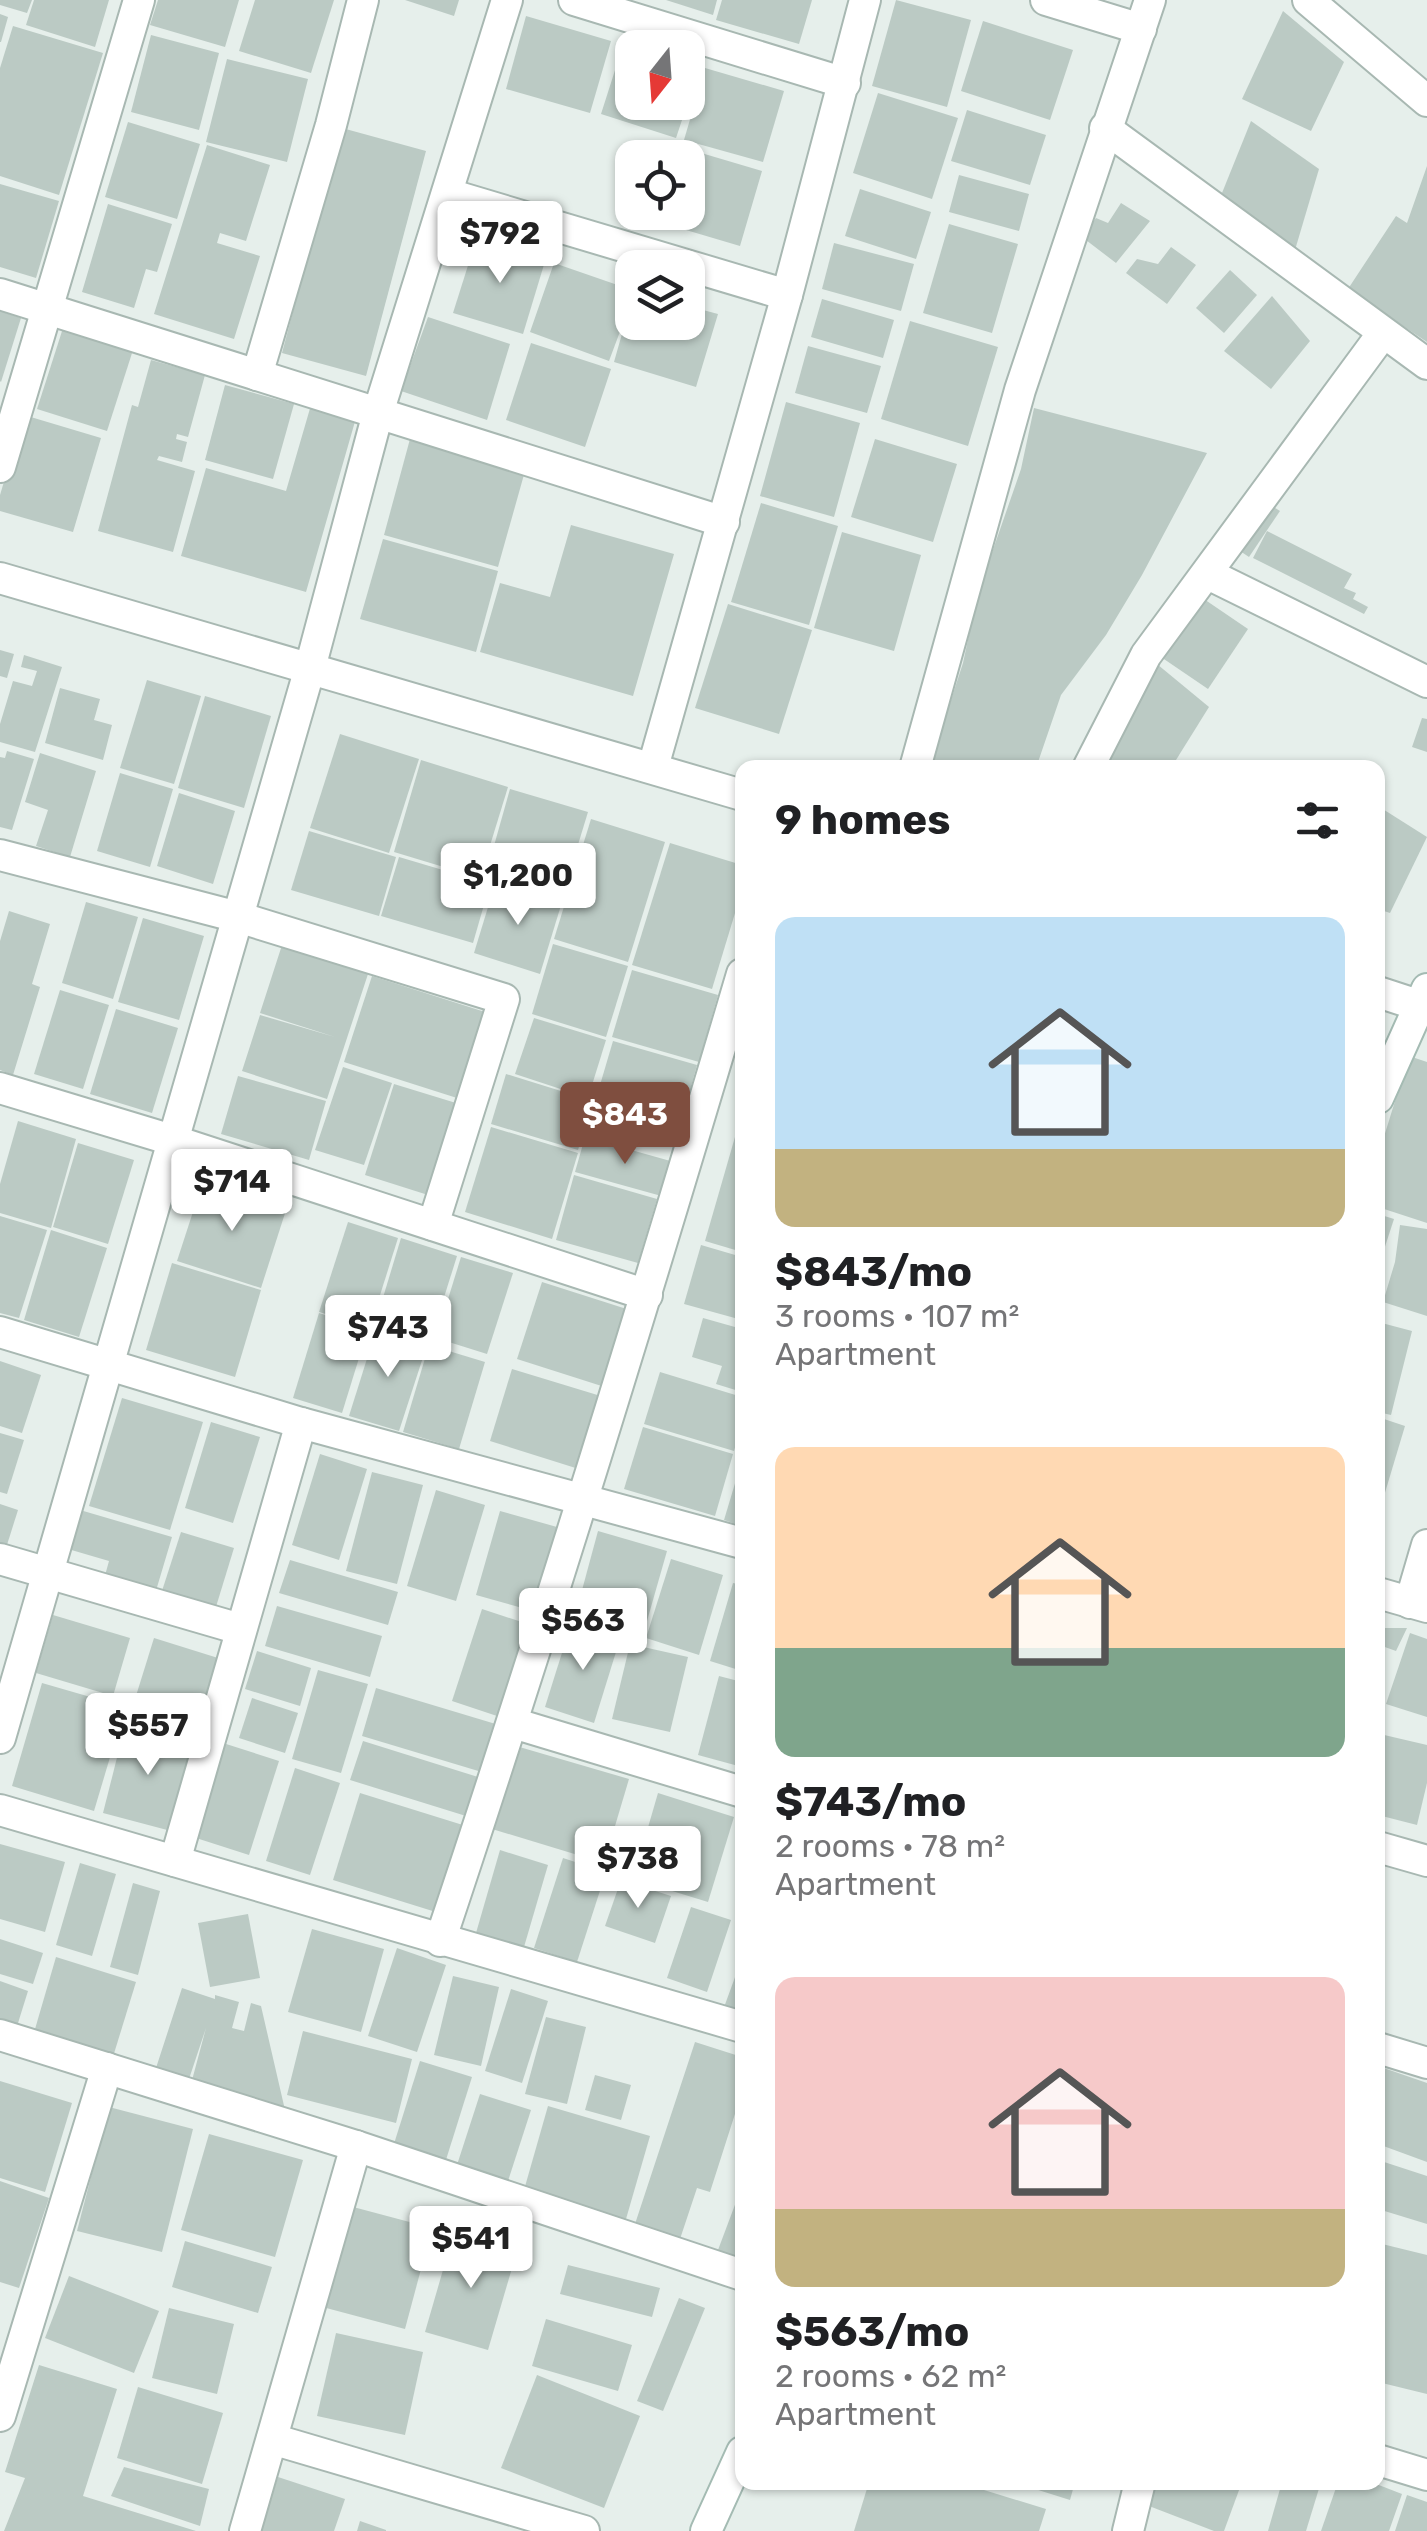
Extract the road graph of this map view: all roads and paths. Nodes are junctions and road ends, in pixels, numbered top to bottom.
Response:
1 (139, 0) edge
2 (362, 0) edge
3 (507, 0) edge
4 (574, 0) edge
5 (865, 0) edge
6 (1046, 0) edge
7 (1308, 0) edge
8 (1146, 15) edge
9 (844, 84) junction
10 (1427, 102) edge
11 (1105, 128) junction
12 (448, 194) junction
13 (0, 294) edge
14 (787, 295) junction
15 (48, 309) junction
16 (1383, 333) junction
17 (1427, 364) edge
18 (257, 375) junction
19 (378, 413) junction
20 (0, 467) edge
21 (724, 522) junction
22 (1208, 574) junction
23 (0, 578) edge
24 (310, 668) junction
25 (1427, 682) edge
26 (917, 760) edge
27 (1092, 760) edge
28 (653, 767) junction
29 (735, 792) edge
30 (0, 855) edge
31 (238, 917) junction
32 (1385, 993) edge
33 (735, 998) edge
34 (1424, 1001) edge
35 (1385, 1083) edge
36 (0, 1088) edge
37 (172, 1140) junction
38 (433, 1225) junction
39 (647, 1295) junction
40 (0, 1332) edge
41 (107, 1362) junction
42 (301, 1422) junction
43 (583, 1497) junction
44 (735, 1541) edge
45 (1427, 1545) edge
46 (0, 1559) edge
47 (47, 1573) junction
48 (1385, 1595) edge
49 (1418, 1605) edge
50 (240, 1629) junction
51 (513, 1722) junction
52 (0, 1738) edge
53 (735, 1790) edge
54 (0, 1810) edge
55 (1385, 1849) edge
56 (1427, 1860) edge
57 (175, 1861) junction
58 (440, 1941) junction
59 (735, 2025) edge
60 (0, 2035) edge
61 (1385, 2050) edge
62 (1427, 2063) edge
63 (108, 2068) junction
64 (356, 2146) junction
65 (735, 2272) edge
66 (0, 2416) edge
67 (272, 2439) junction
68 (1385, 2462) edge
69 (735, 2467) edge
70 (1427, 2475) edge
71 (1138, 2490) edge
72 (245, 2531) edge
73 (584, 2531) edge
74 (706, 2531) edge
75 (1128, 2531) edge

1 - 15 street
2 - 18 street
3 - 12 street
4 - 9 street
5 - 9 street
6 - 8 street
7 - 10 street
8 - 11 street
9 - 14 street
11 - 16 street
11 - 26 street
12 - 14 street
12 - 19 street
13 - 15 street
14 - 21 street
15 - 18 street
15 - 20 street
16 - 17 street
16 - 22 street
18 - 19 street
19 - 21 street
19 - 24 street
21 - 28 street
22 - 25 street
22 - 27 street
23 - 24 street
24 - 28 street
24 - 31 street
28 - 29 street
30 - 31 street
31 - 37 street
31 - 38 street
32 - 34 street
33 - 39 street
34 - 35 street
36 - 37 street
37 - 38 street
37 - 41 street
38 - 39 street
39 - 43 street
40 - 41 street
41 - 42 street
41 - 47 street
42 - 43 street
42 - 50 street
43 - 44 street
43 - 51 street
45 - 49 street
46 - 47 street
47 - 50 street
47 - 52 street
48 - 49 street
50 - 57 street
51 - 53 street
51 - 58 street
54 - 57 street
55 - 56 street
57 - 58 street
58 - 59 street
60 - 63 street
61 - 62 street
63 - 64 street
63 - 66 street
64 - 65 street
64 - 67 street
67 - 72 street
67 - 73 street
68 - 70 street
69 - 74 street
71 - 75 street

